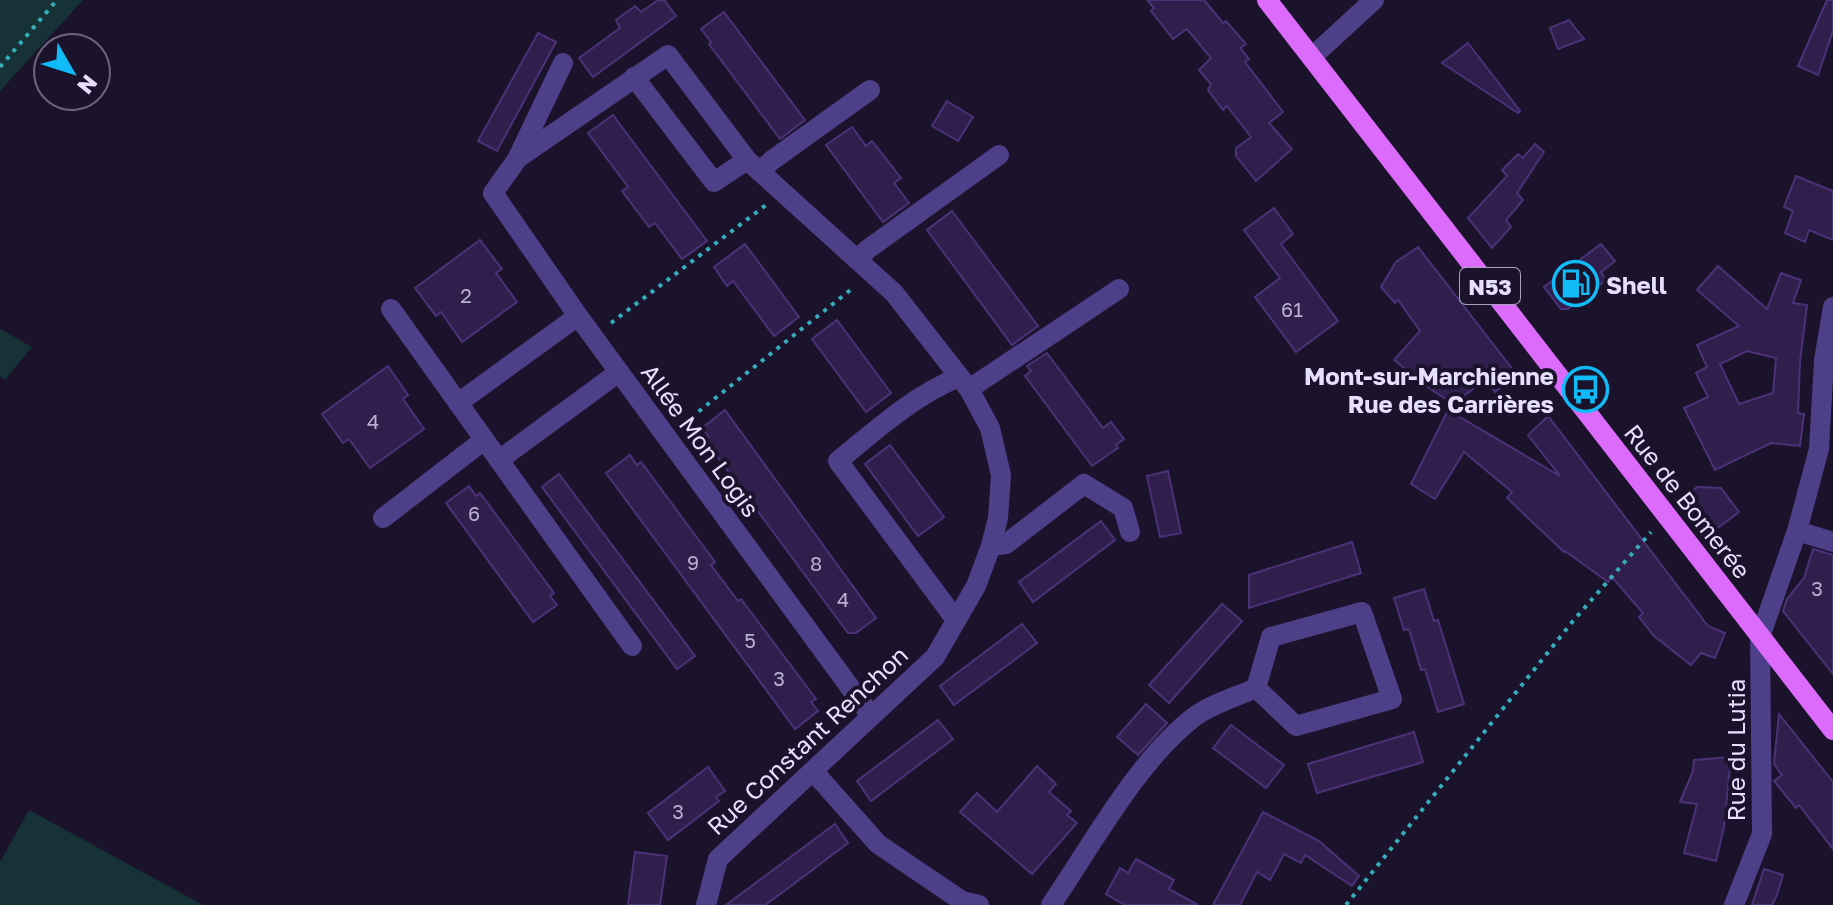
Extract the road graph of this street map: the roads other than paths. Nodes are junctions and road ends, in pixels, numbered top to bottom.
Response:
1 (1267, 0) edge
2 (1374, 0) edge
3 (1312, 57) junction
4 (563, 63) dead end
5 (634, 77) junction
6 (870, 90) dead end
7 (999, 155) dead end
8 (518, 158) junction
9 (754, 166) junction
10 (493, 193) joint
11 (864, 266) junction
12 (1119, 289) dead end
13 (1833, 307) edge
14 (391, 309) dead end
15 (578, 316) junction
16 (619, 372) junction
17 (964, 383) junction
18 (458, 403) junction
19 (484, 440) junction
20 (499, 460) junction
21 (383, 518) dead end
22 (1797, 531) junction
23 (1130, 532) dead end
24 (1833, 542) edge
25 (991, 546) junction
26 (956, 620) junction
27 (1760, 637) junction
28 (632, 646) dead end
29 (1256, 688) junction
30 (871, 716) junction
31 (1833, 730) edge
32 (813, 771) junction
33 (706, 905) edge
34 (979, 905) edge
35 (1051, 905) edge
36 (1734, 905) edge

1 - 3 main road, Rue de Bomerée / N53
2 - 3 street
3 - 27 main road, Rue de Bomerée / N53
4 - 8 street
5 - 8 street, Rue Constant Renchon
5 - 9 street
5 - 9 street, Rue Constant Renchon
6 - 9 street
7 - 11 street
8 - 10 street, Rue Constant Renchon
9 - 11 street, Rue Constant Renchon
10 - 15 street, Allée Mon Logis
11 - 17 street, Rue Constant Renchon
12 - 17 street
13 - 22 street, Rue du Lutia
14 - 18 street
15 - 16 street, Allée Mon Logis
15 - 18 street
16 - 20 street
16 - 30 street, Allée Mon Logis
17 - 25 street, Rue Constant Renchon
17 - 26 street
18 - 19 street
19 - 20 street
19 - 21 street
20 - 28 street
22 - 24 street
22 - 27 street, Rue du Lutia
23 - 25 street
25 - 26 street, Rue Constant Renchon
26 - 30 street, Rue Constant Renchon
27 - 31 main road, Rue de Bomerée / N53
27 - 36 street, Rue du Lutia
29 - 29 street
29 - 35 street
30 - 32 street, Rue Constant Renchon
32 - 33 street, Rue Constant Renchon
32 - 34 street

